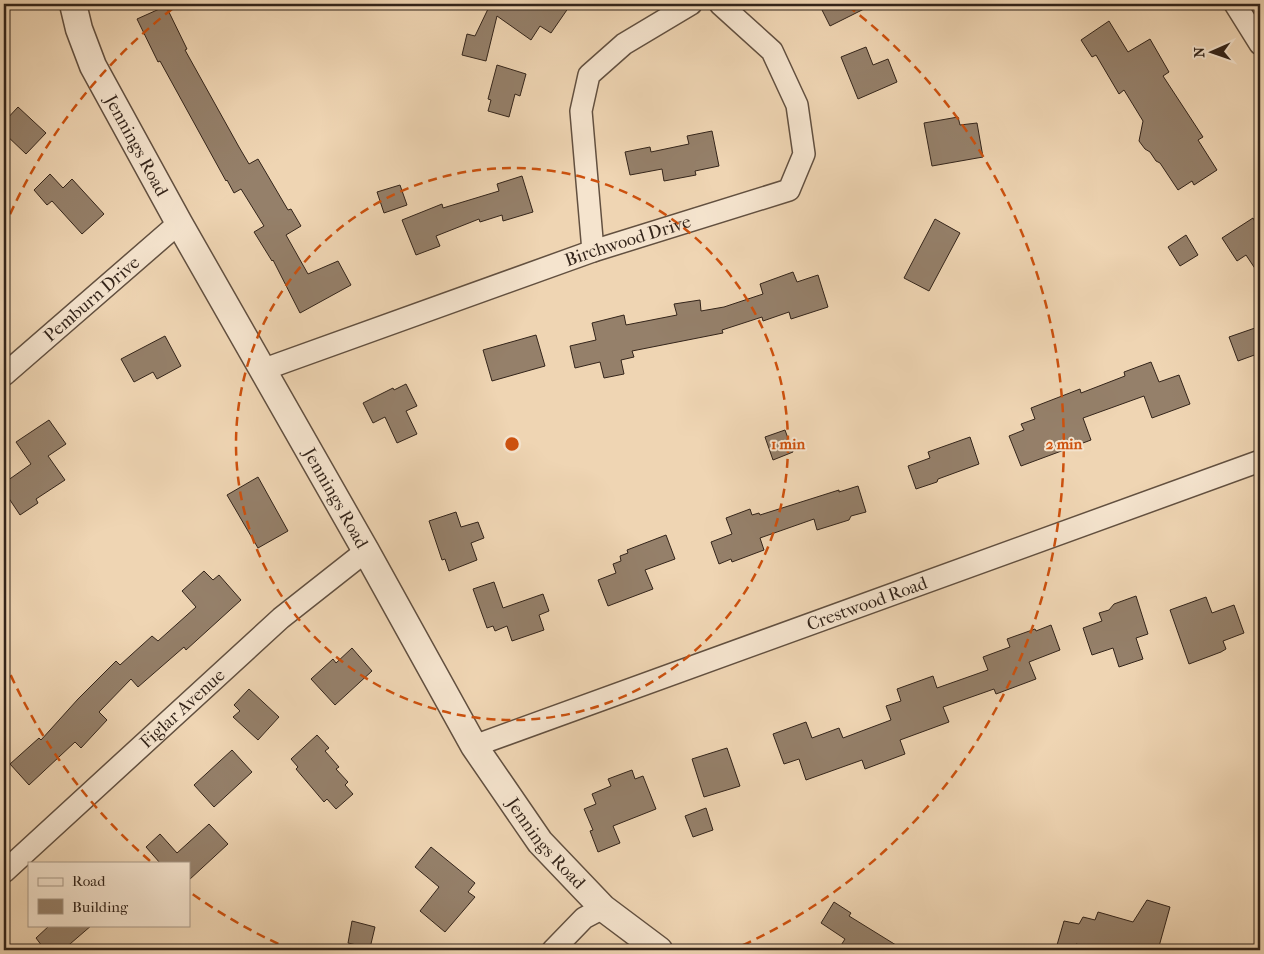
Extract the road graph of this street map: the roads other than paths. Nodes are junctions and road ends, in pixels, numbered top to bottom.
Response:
1 (73, 4) edge
2 (691, 4) edge
3 (720, 4) edge
4 (1235, 4) edge
5 (1260, 44) edge
6 (179, 223) junction
7 (593, 251) junction
8 (262, 370) junction
9 (4, 375) edge
10 (1260, 461) edge
11 (366, 551) junction
12 (474, 746) junction
13 (4, 872) edge
14 (603, 908) junction
15 (553, 950) edge
16 (659, 950) edge

1 - 6 street, Jennings Road
2 - 7 street
3 - 7 street, Birchwood Drive
4 - 5 street
6 - 8 street, Jennings Road
6 - 9 street, Pemburn Drive
7 - 8 street, Birchwood Drive
8 - 11 street, Jennings Road
10 - 12 street, Crestwood Road
11 - 12 street, Jennings Road
11 - 13 street, Figlar Avenue
12 - 14 street, Jennings Road
14 - 15 street
14 - 16 street, Jennings Road

